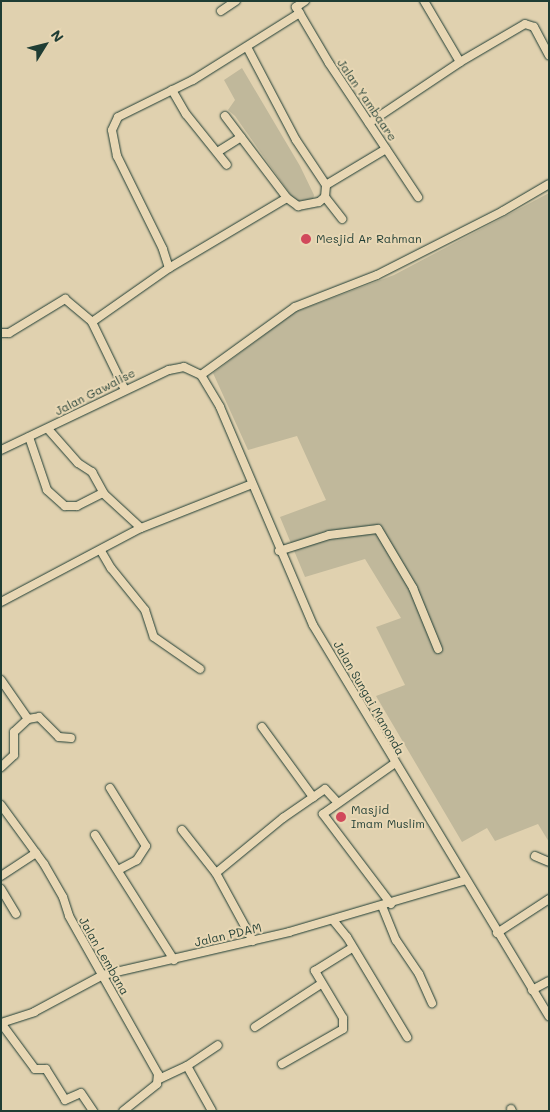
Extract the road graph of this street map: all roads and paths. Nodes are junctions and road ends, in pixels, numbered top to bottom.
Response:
1 (236, 1) edge
2 (305, 1) edge
3 (424, 1) edge
4 (296, 7) edge
5 (220, 11) dead end
6 (247, 47) junction
7 (549, 55) edge
8 (460, 62) junction
9 (172, 90) junction
10 (225, 116) dead end
11 (369, 123) junction
12 (241, 137) junction
13 (386, 149) junction
14 (219, 151) junction
15 (227, 165) dead end
16 (549, 184) edge
17 (326, 185) junction
18 (325, 197) junction
19 (418, 197) dead end
20 (287, 198) junction
21 (342, 219) dead end
22 (169, 268) junction
23 (92, 322) junction
24 (1, 332) edge
25 (201, 375) junction
26 (124, 388) junction
27 (48, 429) junction
28 (29, 437) junction
29 (1, 450) edge
30 (252, 484) junction
31 (103, 493) junction
32 (141, 528) junction
33 (101, 551) junction
34 (279, 551) junction
35 (1, 602) edge
36 (438, 649) dead end
37 (200, 669) dead end
38 (1, 680) edge
39 (28, 719) junction
40 (262, 727) dead end
41 (71, 738) dead end
42 (394, 764) junction
43 (1, 767) edge
44 (110, 788) dead end
45 (313, 797) junction
46 (338, 803) junction
47 (1, 805) edge
48 (182, 830) dead end
49 (94, 835) dead end
50 (36, 853) junction
51 (535, 856) dead end
52 (549, 862) edge
53 (118, 870) junction
54 (216, 873) junction
55 (1, 876) edge
56 (466, 880) junction
57 (1, 889) edge
58 (549, 899) edge
59 (391, 904) junction
60 (382, 906) junction
61 (16, 914) dead end
62 (333, 920) junction
63 (497, 933) junction
64 (253, 941) junction
65 (352, 948) junction
66 (174, 960) junction
67 (103, 975) junction
68 (549, 980) edge
69 (321, 984) junction
70 (532, 990) junction
71 (432, 1003) dead end
72 (549, 1016) edge
73 (3, 1025) edge
74 (255, 1027) dead end
75 (408, 1037) dead end
76 (218, 1045) dead end
77 (282, 1064) dead end
78 (187, 1066) junction
79 (159, 1079) junction
80 (93, 1111) edge
81 (123, 1111) edge
82 (212, 1111) edge

1 - 5 street
2 - 4 street
3 - 8 street
4 - 6 street
4 - 11 street, Jalan Yambaare
6 - 9 street
6 - 17 street
7 - 8 street
8 - 11 street
9 - 14 street
9 - 22 street
10 - 12 street
11 - 13 street, Jalan Yambaare
12 - 14 street
12 - 20 street
13 - 17 street
13 - 19 street, Jalan Yambaare
14 - 15 street
16 - 25 street
17 - 18 street
18 - 20 street
18 - 21 street
20 - 22 street
22 - 23 street
23 - 24 street
23 - 26 street
25 - 26 street, Jalan Gawalise
25 - 30 street, Jalan Sungai Manonda
26 - 27 street, Jalan Gawalise
27 - 28 street, Jalan Gawalise
27 - 31 street
28 - 29 street, Jalan Gawalise
28 - 31 street
30 - 32 street
30 - 34 street, Jalan Sungai Manonda
31 - 32 street
32 - 33 street
33 - 35 street
33 - 37 street
34 - 36 street
34 - 42 street, Jalan Sungai Manonda
38 - 39 street
39 - 41 street
39 - 43 street
40 - 45 street
42 - 46 street
42 - 56 street, Jalan Sungai Manonda
44 - 53 street
45 - 46 street
45 - 54 street
46 - 59 street
47 - 50 street, Jalan Lembana
48 - 54 street
49 - 53 street
50 - 55 street
50 - 67 street, Jalan Lembana
51 - 52 street
53 - 66 street
54 - 64 street
56 - 59 street, Jalan PDAM
56 - 63 street, Jalan Sungai Manonda
57 - 61 street
58 - 63 street
59 - 60 street, Jalan PDAM
60 - 62 street, Jalan PDAM
60 - 71 street
62 - 64 street, Jalan PDAM
62 - 65 street
63 - 70 street, Jalan Sungai Manonda
64 - 66 street, Jalan PDAM
65 - 69 street
65 - 75 street
66 - 67 street, Jalan PDAM
67 - 73 street, Jalan PDAM
67 - 79 street, Jalan Lembana
68 - 70 street
69 - 74 street
69 - 77 street
70 - 72 street, Jalan Sungai Manonda
73 - 80 street
76 - 78 street
78 - 79 street
78 - 82 street
79 - 81 street

